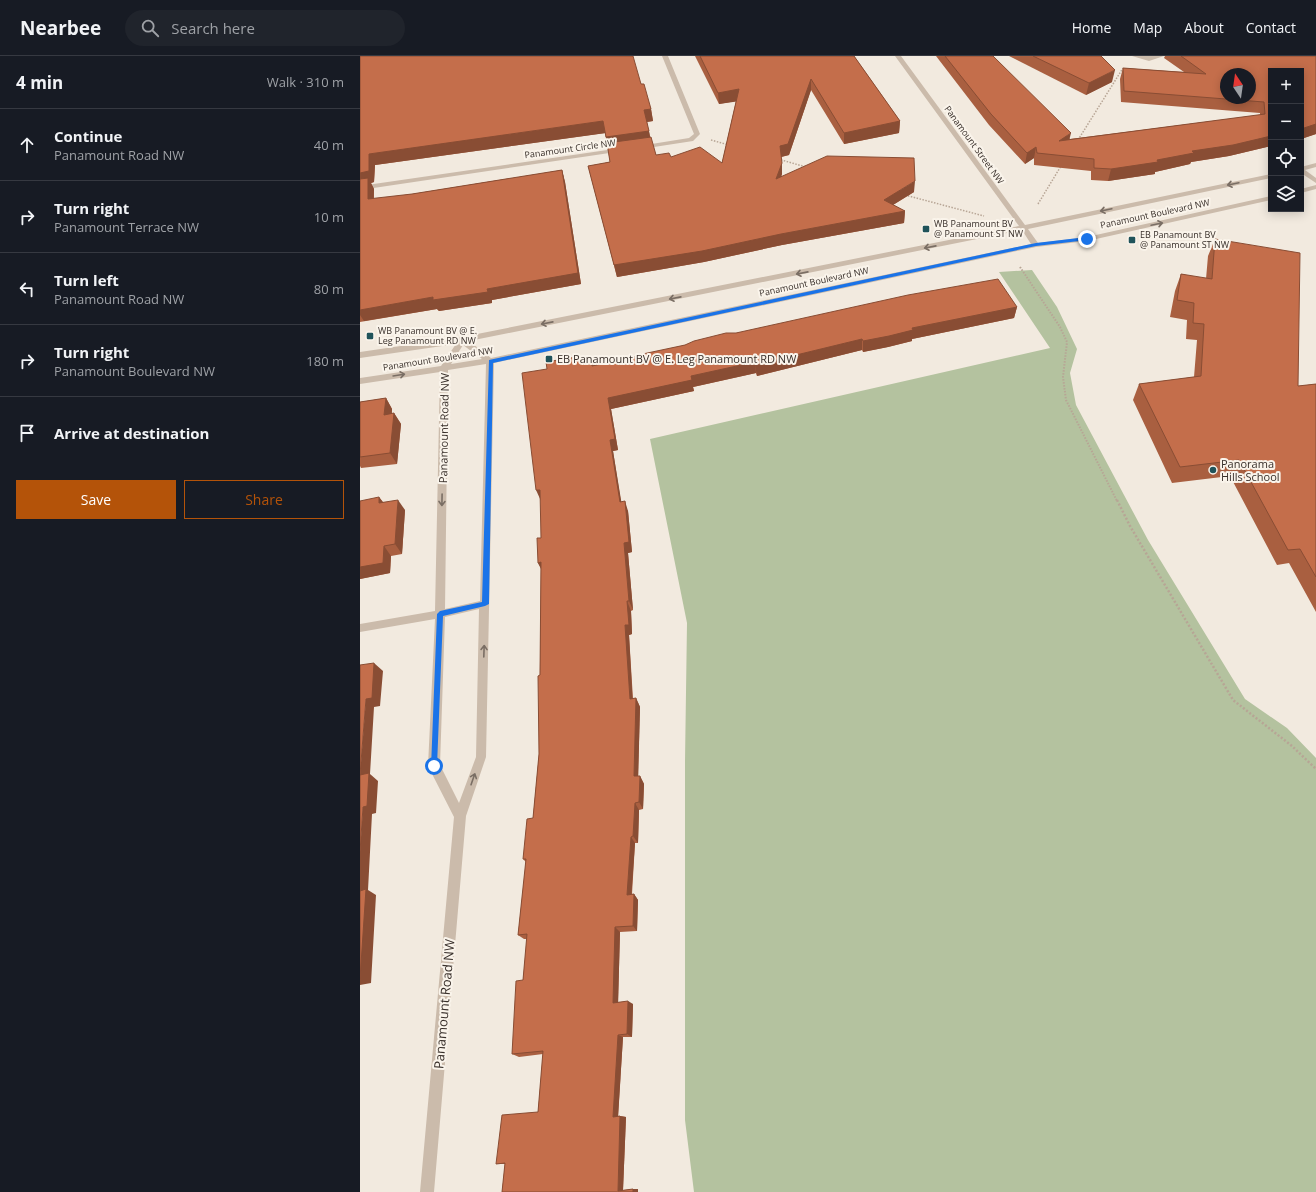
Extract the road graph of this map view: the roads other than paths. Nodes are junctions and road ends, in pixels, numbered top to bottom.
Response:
1 (665, 56) edge
2 (898, 56) edge
3 (1135, 56) edge
4 (1161, 56) edge
5 (636, 148) edge
6 (628, 149) edge
7 (1316, 165) edge
8 (1304, 168) edge
9 (1304, 172) edge
10 (1268, 177) edge
11 (1316, 182) edge
12 (1316, 187) edge
13 (360, 188) edge
14 (1304, 190) edge
15 (1268, 199) edge
16 (1023, 228) junction
17 (1036, 245) junction
18 (462, 340) junction
19 (360, 355) edge
20 (490, 362) junction
21 (444, 368) junction
22 (360, 381) edge
23 (485, 604) junction
24 (440, 614) junction
25 (360, 628) edge
26 (460, 816) junction
27 (427, 1192) edge

1 - 5 street
2 - 16 street, Panamount Street NW
3 - 4 street
6 - 13 street, Panamount Circle NW
7 - 8 street
9 - 11 street
10 -> 16 street, Panamount Boulevard NW
12 - 14 street
17 -> 15 street, Panamount Boulevard NW
16 - 17 street, Panamount Street NW
16 -> 18 street, Panamount Boulevard NW
17 - 20 street, Panamount Boulevard NW
18 - 19 street, Panamount Boulevard NW
18 - 20 street
18 - 21 street, Panamount Road NW
20 - 21 street, Panamount Boulevard NW
20 - 23 street, Panamount Road NW
22 -> 21 street, Panamount Boulevard NW
21 -> 24 street, Panamount Road NW
23 - 24 street
26 -> 23 street, Panamount Road NW
24 - 25 street
24 - 26 street, Panamount Road NW
26 - 27 street, Panamount Road NW

